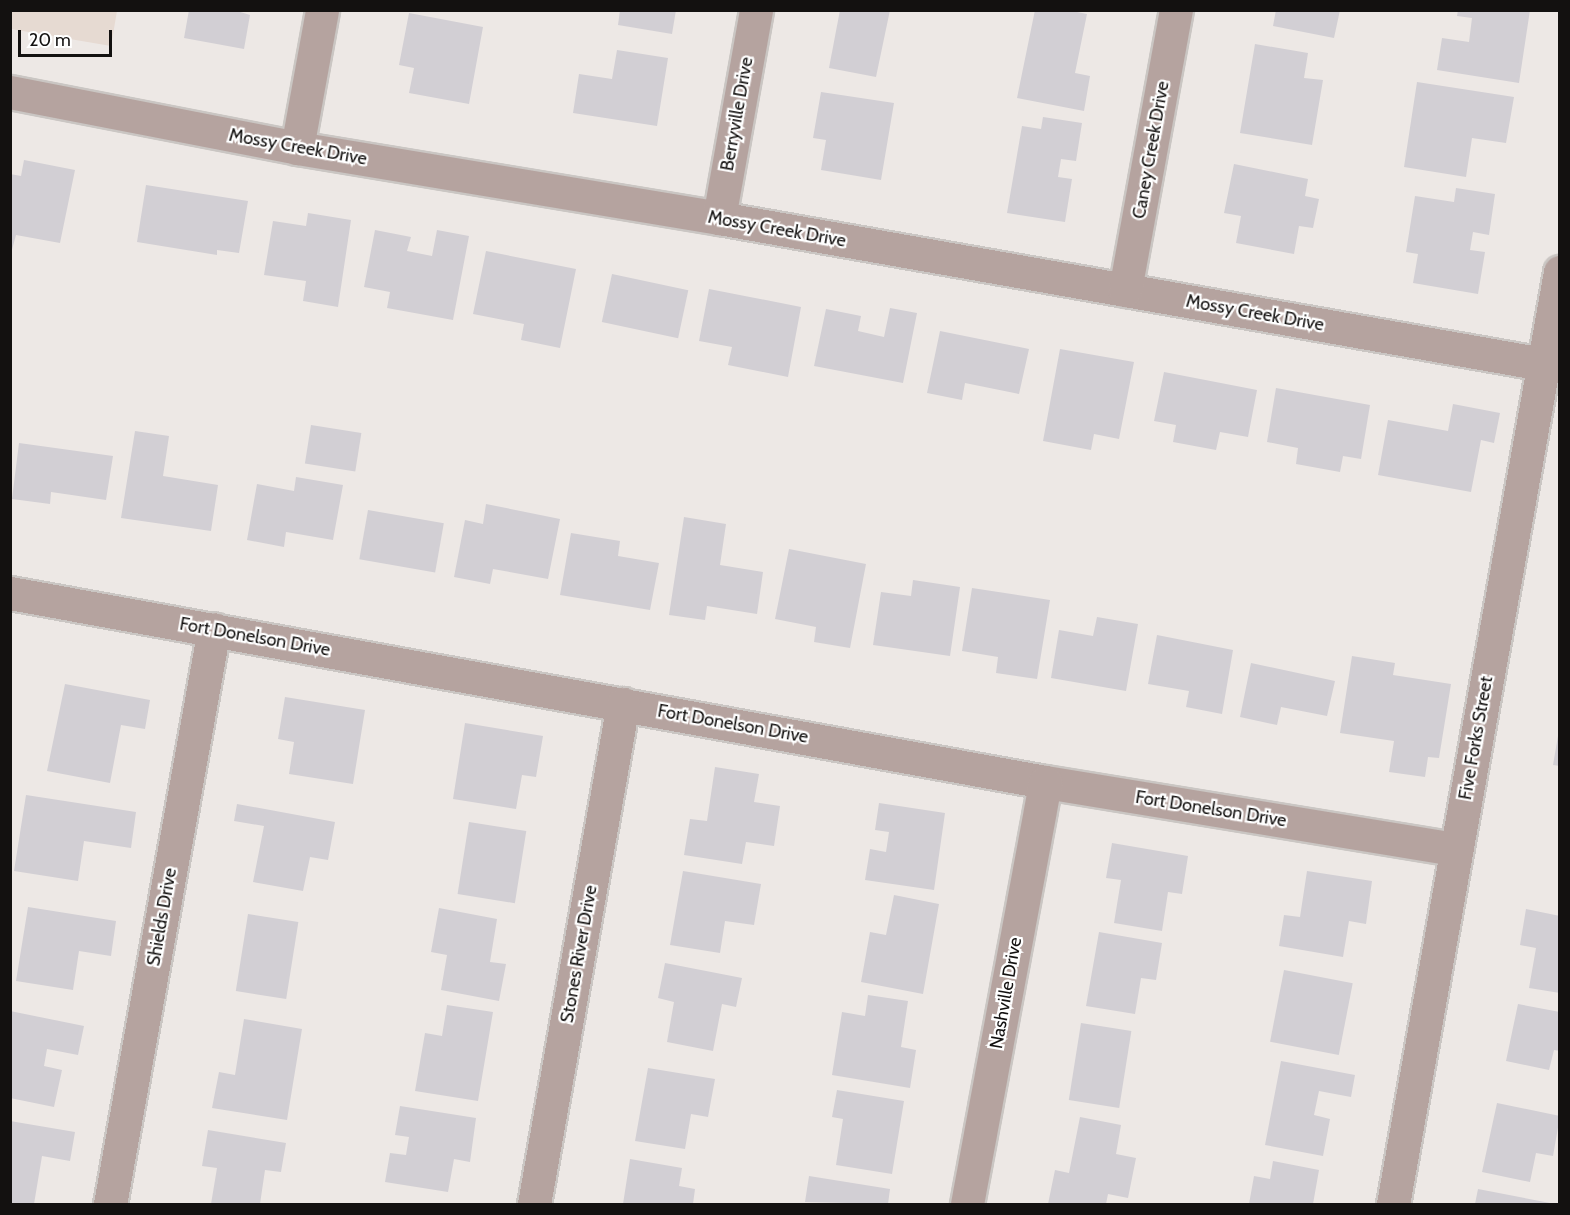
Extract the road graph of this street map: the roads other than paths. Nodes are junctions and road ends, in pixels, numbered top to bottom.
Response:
1 (322, 10) edge
2 (756, 10) edge
3 (1176, 10) edge
4 (10, 92) edge
5 (297, 148) junction
6 (719, 218) junction
7 (1560, 272) edge
8 (1125, 290) junction
9 (1543, 364) junction
10 (10, 593) edge
11 (214, 629) junction
12 (623, 704) junction
13 (1045, 782) junction
14 (1456, 849) junction
15 (110, 1204) edge
16 (534, 1204) edge
17 (967, 1204) edge
18 (1393, 1204) edge

1 - 5 street
2 - 6 street, Berryville Drive
3 - 8 street, Caney Creek Drive
4 - 5 street, Mossy Creek Drive
5 - 6 street, Mossy Creek Drive
6 - 8 street, Mossy Creek Drive
7 - 9 street, Five Forks Street
8 - 9 street, Mossy Creek Drive
9 - 14 street, Five Forks Street
10 - 11 street, Fort Donelson Drive
11 - 12 street, Fort Donelson Drive
11 - 15 street, Shields Drive
12 - 13 street, Fort Donelson Drive
12 - 16 street, Stones River Drive
13 - 14 street, Fort Donelson Drive
13 - 17 street, Nashville Drive
14 - 18 street, Five Forks Street

